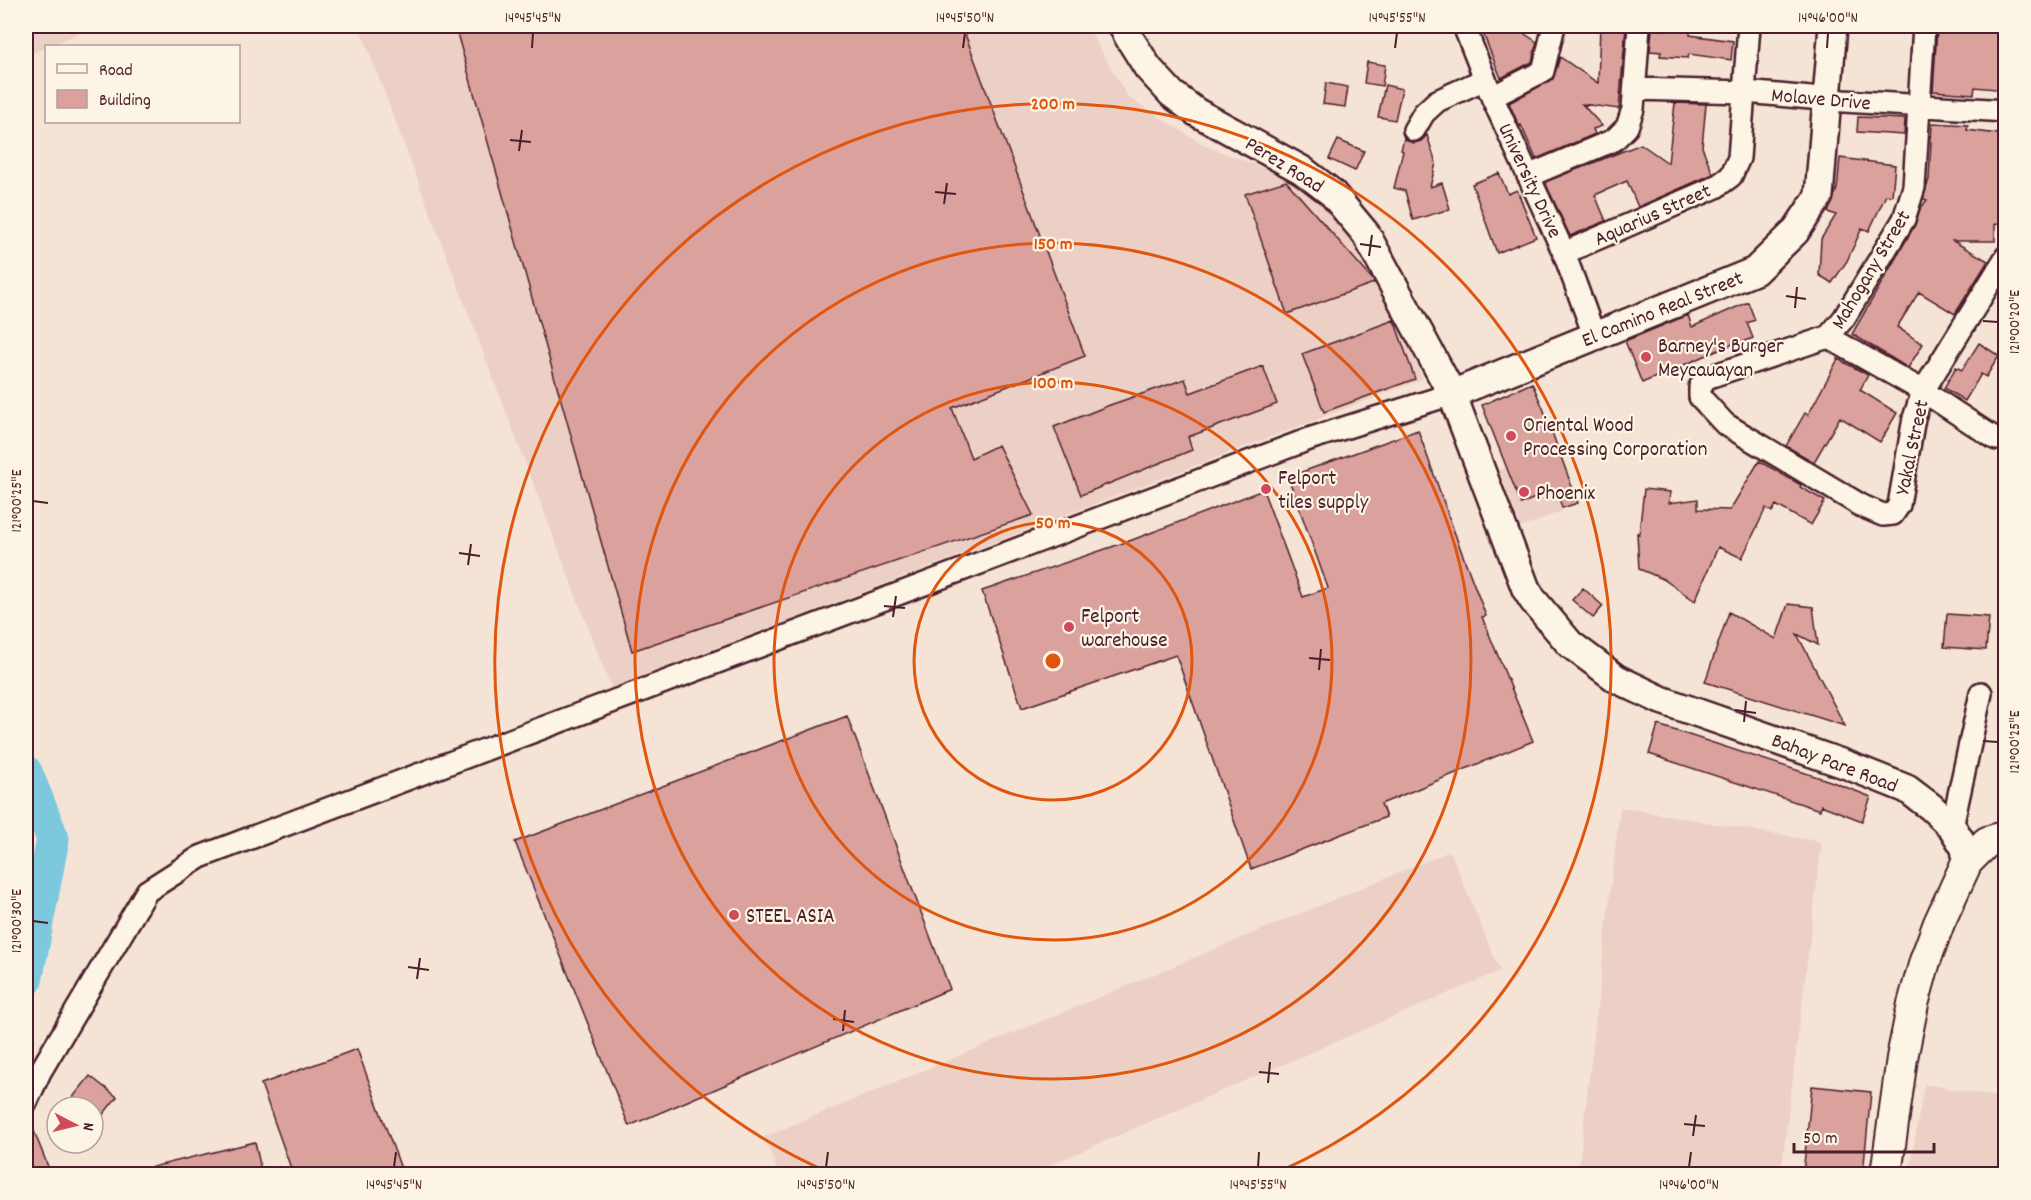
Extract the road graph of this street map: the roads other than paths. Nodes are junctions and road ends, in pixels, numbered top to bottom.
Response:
1 (1123, 26) edge
2 (1464, 26) edge
3 (1554, 26) edge
4 (1639, 26) edge
5 (1749, 26) edge
6 (1833, 26) edge
7 (1924, 26) edge
8 (1489, 88) junction
9 (1635, 89) junction
10 (1745, 92) junction
11 (1827, 99) junction
12 (1918, 106) junction
13 (2006, 111) edge
14 (1414, 130) dead end
15 (1528, 176) junction
16 (1564, 253) junction
17 (2006, 257) edge
18 (1594, 335) junction
19 (1828, 337) junction
20 (1923, 391) junction
21 (1452, 394) junction
22 (2006, 438) edge
23 (1893, 514) joint
24 (1981, 693) dead end
25 (1952, 827) junction
26 (2006, 836) edge
27 (1967, 862) junction
28 (26, 1103) edge
29 (1886, 1174) edge

1 - 21 street, Perez Road
2 - 8 street, University Drive
3 - 8 street
4 - 9 street
5 - 10 street, Aquarius Street
6 - 11 street, El Camino Real Street
7 - 12 street, Mahogany Street
8 - 14 street
8 - 15 street, University Drive
9 - 10 street, Molave Drive
9 - 15 street
10 - 11 street, Molave Drive
10 - 16 street, Aquarius Street
11 - 12 street, Molave Drive
11 - 18 street, El Camino Real Street
12 - 13 street, Molave Drive
12 - 19 street, Mahogany Street
15 - 16 street, University Drive
16 - 18 street, University Drive
17 - 20 street, Yakal Street
18 - 21 street, El Camino Real Street
19 - 20 street
19 - 23 street, Mahogany Street
20 - 22 street
20 - 23 street, Yakal Street
21 - 25 street, Bahay Pare Road
21 - 28 street
24 - 25 street
25 - 27 street, Bahay Pare Road
26 - 27 main road
27 - 29 main road

